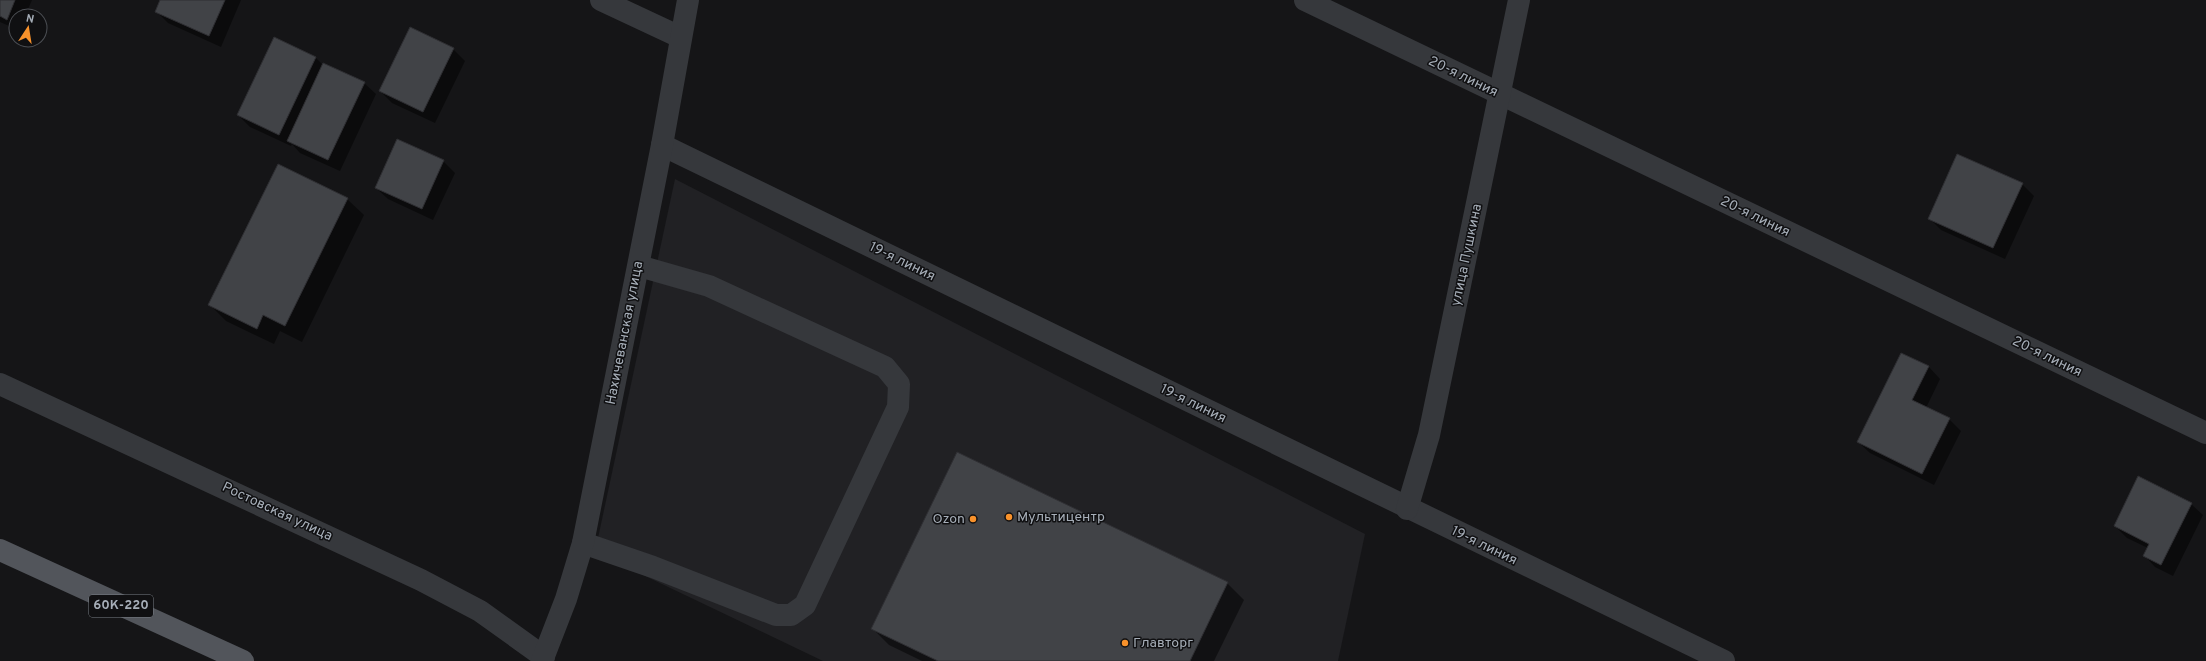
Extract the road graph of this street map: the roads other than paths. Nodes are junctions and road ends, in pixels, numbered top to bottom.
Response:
1 (601, 0) edge
2 (688, 0) edge
3 (1305, 0) edge
4 (1519, 0) edge
5 (680, 37) junction
6 (1500, 96) junction
7 (662, 145) junction
8 (639, 266) junction
9 (0, 384) edge
10 (2206, 433) edge
11 (1407, 509) junction
12 (583, 543) junction
13 (0, 550) edge
14 (543, 659) edge
15 (243, 661) edge
16 (1724, 661) edge

1 - 5 street
2 - 5 street, Нахичеванская улица
3 - 6 street, 20-я линия
4 - 6 street, улица Пушкина
5 - 7 street, Нахичеванская улица
6 - 10 street, 20-я линия
6 - 11 street, улица Пушкина
7 - 8 street, Нахичеванская улица
7 - 11 street, 19-я линия
8 - 12 street, Нахичеванская улица
8 - 12 street
9 - 14 street, Ростовская улица
11 - 16 street, 19-я линия
12 - 14 street, Нахичеванская улица
13 - 15 main road, 60К-220

